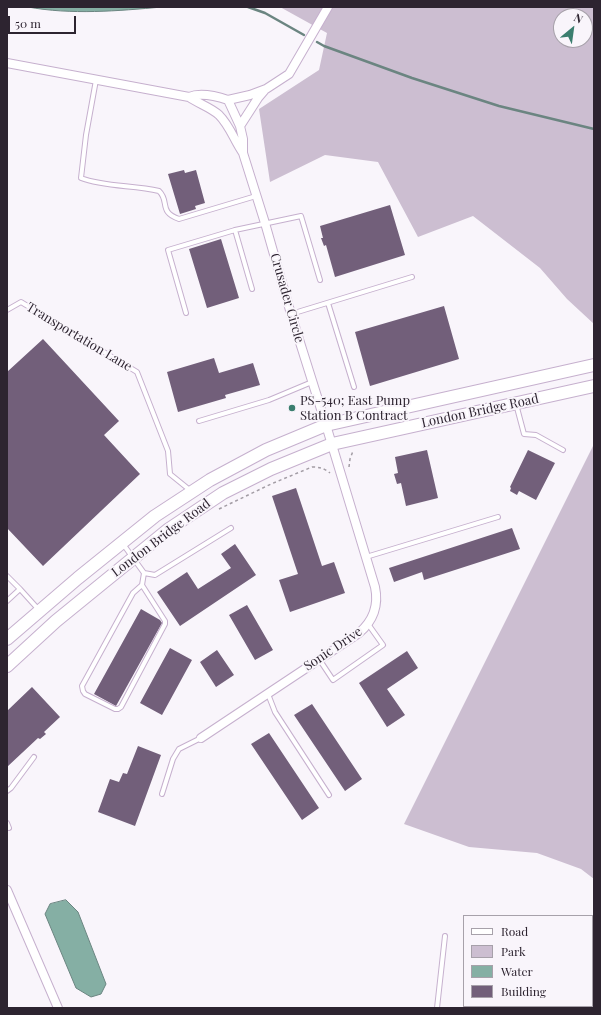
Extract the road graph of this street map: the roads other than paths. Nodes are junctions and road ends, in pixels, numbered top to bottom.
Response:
1 (328, 7) edge
2 (7, 63) edge
3 (96, 80) junction
4 (266, 89) junction
5 (189, 96) junction
6 (228, 100) junction
7 (240, 126) junction
8 (243, 153) junction
9 (256, 196) junction
10 (265, 222) junction
11 (235, 230) junction
12 (412, 277) dead end
13 (320, 280) dead end
14 (252, 289) dead end
15 (328, 303) junction
16 (7, 310) edge
17 (186, 313) dead end
18 (291, 314) junction
19 (594, 365) edge
20 (312, 382) junction
21 (594, 386) edge
22 (354, 387) dead end
23 (516, 403) junction
24 (199, 421) dead end
25 (326, 425) junction
26 (332, 444) junction
27 (563, 450) dead end
28 (191, 491) junction
29 (498, 517) dead end
30 (231, 528) dead end
31 (122, 542) junction
32 (133, 557) junction
33 (365, 557) junction
34 (144, 573) junction
35 (7, 576) edge
36 (142, 585) junction
37 (20, 590) junction
38 (7, 601) edge
39 (40, 610) junction
40 (368, 624) junction
41 (7, 639) edge
42 (319, 659) junction
43 (7, 666) edge
44 (268, 693) junction
45 (201, 738) joint
46 (34, 757) dead end
47 (7, 791) edge
48 (162, 794) dead end
49 (329, 795) dead end
50 (7, 823) edge
51 (9, 828) dead end
52 (7, 890) edge
53 (444, 936) dead end
54 (58, 1008) edge
55 (437, 1008) edge

1 - 4 street
2 - 3 street, Crusader Circle
3 - 5 street, Crusader Circle
3 - 9 lane
4 - 6 street
4 - 7 street
5 - 6 street, Crusader Circle
5 - 8 street, Crusader Circle
6 - 7 street, Crusader Circle
7 - 8 street, Crusader Circle
8 - 9 street, Crusader Circle
9 - 10 street, Crusader Circle
10 - 11 lane
10 - 13 lane
10 - 18 street, Crusader Circle
11 - 14 lane
11 - 17 lane
12 - 15 lane
15 - 18 lane
15 - 22 lane
16 - 28 lane, Transportation Lane
18 - 20 street, Crusader Circle
19 - 25 main road, London Bridge Road
20 - 24 lane
20 - 25 street, Crusader Circle
21 - 23 main road, London Bridge Road
23 - 26 main road, London Bridge Road
23 - 27 lane
25 - 26 street, Crusader Circle
25 - 28 main road, London Bridge Road
26 - 32 main road, London Bridge Road
26 - 33 street, Sonic Drive
28 - 31 main road, London Bridge Road
29 - 33 lane
30 - 34 lane
31 - 32 lane
31 - 39 main road, London Bridge Road
32 - 34 lane
32 - 43 main road, London Bridge Road
33 - 40 street, Sonic Drive
34 - 36 lane
35 - 37 lane
36 - 36 lane
37 - 38 lane
37 - 39 lane
39 - 41 main road, London Bridge Road
40 - 42 street, Sonic Drive
40 - 42 lane
42 - 44 street, Sonic Drive
44 - 45 street, Sonic Drive
44 - 49 lane
45 - 48 lane
46 - 47 lane
50 - 51 lane
52 - 54 street
53 - 55 lane

